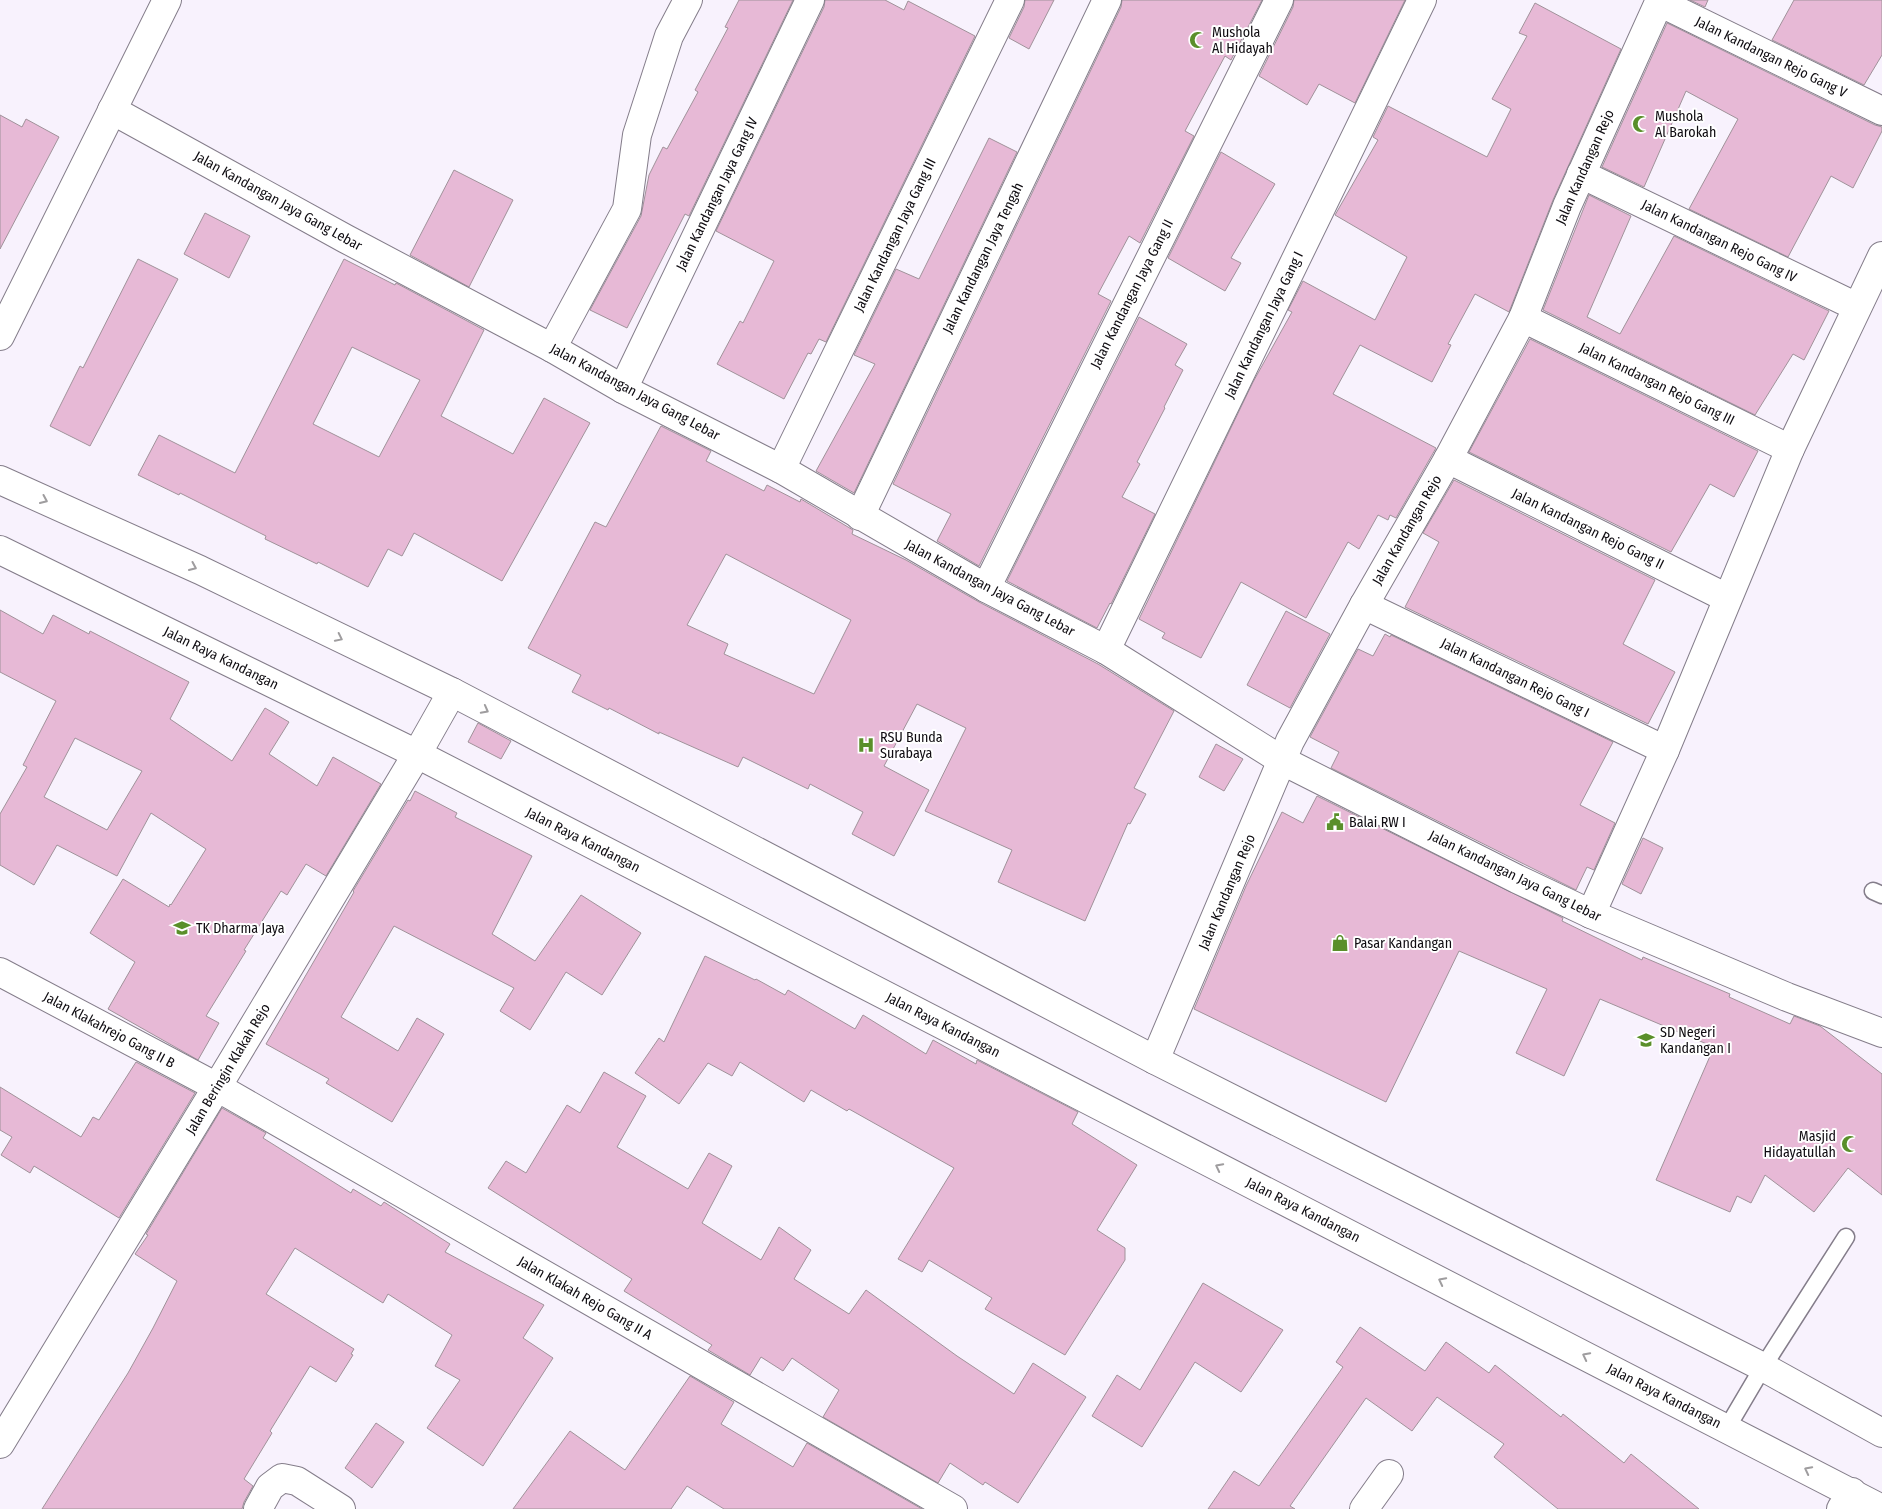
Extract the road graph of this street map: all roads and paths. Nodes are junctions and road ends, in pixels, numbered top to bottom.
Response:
1 (167, 0) edge
2 (688, 0) edge
3 (810, 0) edge
4 (1010, 0) edge
5 (1107, 0) edge
6 (1279, 0) edge
7 (1422, 0) edge
8 (1660, 1) edge
9 (112, 110) junction
10 (1882, 111) edge
11 (1581, 174) junction
12 (1882, 256) edge
13 (1857, 307) junction
14 (1523, 318) junction
15 (0, 336) edge
16 (552, 348) junction
17 (623, 389) junction
18 (1790, 449) junction
19 (1448, 459) junction
20 (781, 469) junction
21 (0, 480) edge
22 (860, 516) junction
23 (0, 550) edge
24 (986, 588) junction
25 (1728, 598) junction
26 (1364, 605) junction
27 (1106, 650) junction
28 (452, 692) junction
29 (1665, 750) junction
30 (417, 754) junction
31 (1283, 761) junction
32 (1591, 914) junction
33 (0, 972) edge
34 (1882, 1033) edge
35 (1155, 1060) junction
36 (217, 1087) junction
37 (1846, 1237) dead end
38 (1763, 1367) junction
39 (1727, 1428) junction
40 (1882, 1432) edge
41 (0, 1444) edge
42 (1389, 1474) dead end
43 (1846, 1501) edge
44 (258, 1509) edge
45 (340, 1509) edge
46 (953, 1509) edge
47 (1364, 1509) edge
48 (1882, 1509) edge

1 - 9 street
2 - 16 street
3 - 17 street, Jalan Kandangan Jaya Gang IV
4 - 20 street, Jalan Kandangan Jaya Gang III
5 - 22 street, Jalan Kandangan Jaya Tengah
6 - 24 street, Jalan Kandangan Jaya Gang II
7 - 27 street, Jalan Kandangan Jaya Gang I
8 - 10 street, Jalan Kandangan Rejo Gang V
8 - 11 street, Jalan Kandangan Rejo
9 - 15 street
9 - 16 street, Jalan Kandangan Jaya Gang Lebar
11 - 13 street, Jalan Kandangan Rejo Gang IV
11 - 14 street, Jalan Kandangan Rejo
12 - 13 street
13 - 18 street
14 - 18 street, Jalan Kandangan Rejo Gang III
14 - 19 street, Jalan Kandangan Rejo
16 - 17 street, Jalan Kandangan Jaya Gang Lebar
17 - 20 street, Jalan Kandangan Jaya Gang Lebar
18 - 25 street
19 - 25 street, Jalan Kandangan Rejo Gang II
19 - 26 street, Jalan Kandangan Rejo
20 - 22 street, Jalan Kandangan Jaya Gang Lebar
21 -> 28 street
22 - 24 street, Jalan Kandangan Jaya Gang Lebar
23 - 30 street, Jalan Raya Kandangan
24 - 27 street, Jalan Kandangan Jaya Gang Lebar
25 - 29 street
26 - 29 street, Jalan Kandangan Rejo Gang I
26 - 31 street, Jalan Kandangan Rejo
27 - 31 street, Jalan Kandangan Jaya Gang Lebar
28 - 30 street, Jalan Beringin Klakah Rejo
28 -> 35 street
29 - 32 street
30 - 36 street, Jalan Beringin Klakah Rejo
39 -> 30 street, Jalan Raya Kandangan
31 - 32 street, Jalan Kandangan Jaya Gang Lebar
31 - 35 street, Jalan Kandangan Rejo
32 - 34 street, Jalan Kandangan Jaya Gang Lebar
33 - 36 street, Jalan Klakahrejo Gang II B
35 - 38 street
36 - 41 street, Jalan Beringin Klakah Rejo
36 - 46 street, Jalan Klakah Rejo Gang II A
37 - 38 lane
38 - 39 lane
38 - 40 street
43 -> 39 street, Jalan Raya Kandangan
42 - 47 street
43 - 48 street, Jalan Raya Kandangan
44 - 45 street

